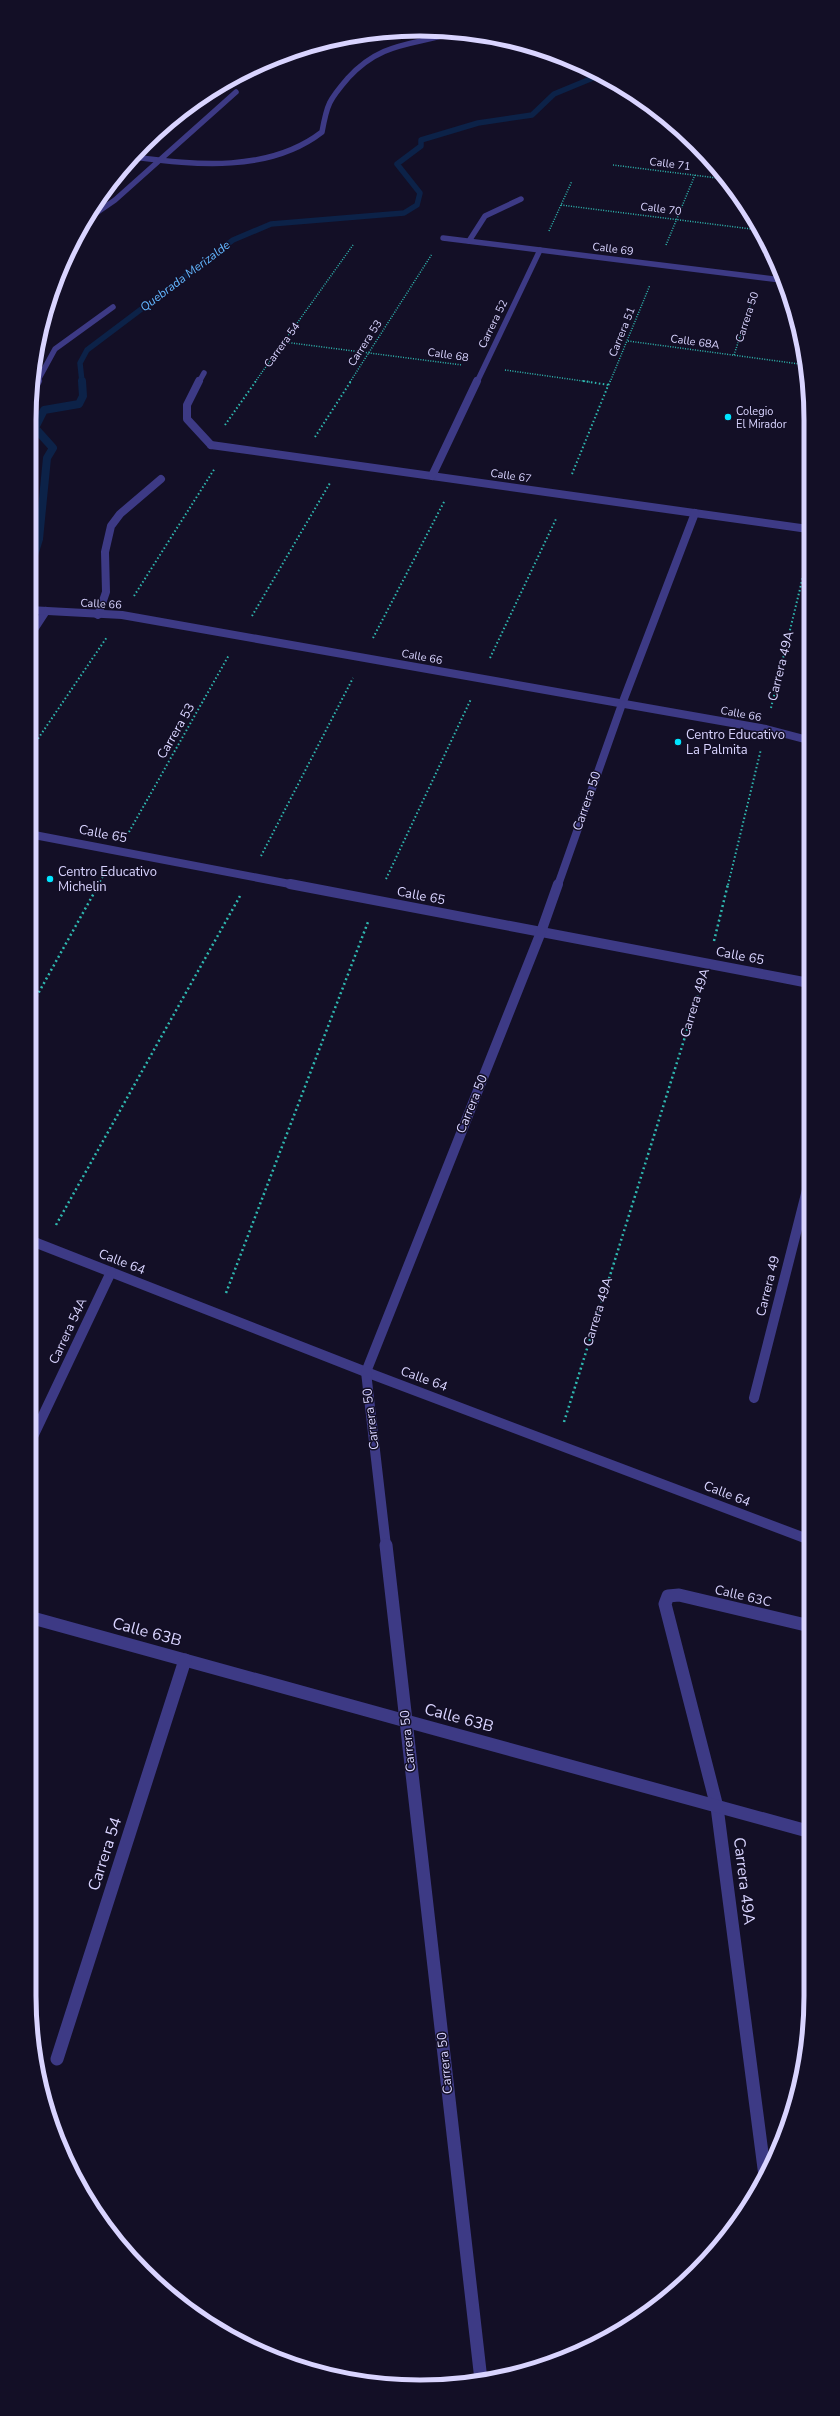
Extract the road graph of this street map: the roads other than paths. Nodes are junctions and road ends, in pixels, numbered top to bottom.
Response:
1 (437, 37) edge
2 (236, 92) dead end
3 (140, 158) edge
4 (159, 159) junction
5 (521, 199) dead end
6 (96, 215) edge
7 (443, 238) road end
8 (469, 241) junction
9 (540, 250) junction
10 (778, 280) edge
11 (113, 307) dead end
12 (204, 373) dead end
13 (38, 381) edge
14 (432, 476) junction
15 (161, 479) dead end
16 (696, 514) junction
17 (804, 528) edge
18 (36, 610) edge
19 (43, 611) junction
20 (98, 615) junction
21 (36, 624) edge
22 (622, 704) junction
23 (804, 737) edge
24 (36, 835) edge
25 (541, 932) junction
26 (804, 982) edge
27 (804, 1202) edge
28 (36, 1243) edge
29 (111, 1272) junction
30 (366, 1372) junction
31 (754, 1398) dead end
32 (36, 1430) edge
33 (804, 1538) edge
34 (668, 1596) joint
35 (36, 1619) edge
36 (804, 1625) edge
37 (185, 1660) junction
38 (406, 1721) junction
39 (717, 1806) junction
40 (804, 1830) edge
41 (57, 2059) dead end
42 (764, 2166) edge
43 (480, 2375) edge

1 - 4 street
2 - 4 street
3 - 4 street
4 - 6 street
5 - 8 street
7 - 8 street, Calle 69
8 - 9 street, Calle 69
9 - 10 street, Calle 69
9 - 14 street, Carrera 52
11 - 13 street
12 - 14 street, Calle 67
14 - 16 street, Calle 67
15 - 20 street
16 - 17 street, Calle 67
16 - 22 street, Carrera 50
18 - 19 street, Calle 66
19 - 20 street, Calle 66
19 - 21 street
20 - 22 street, Calle 66
22 - 23 street, Calle 66
22 - 25 street, Carrera 50
24 - 25 street, Calle 65
25 - 26 street, Calle 65
25 - 30 street, Carrera 50
27 - 31 street, Carrera 49
28 - 29 street, Calle 64
29 - 30 street, Calle 64
29 - 32 street, Carrera 54A
30 - 33 street, Calle 64
30 - 38 street, Carrera 50
34 - 36 street, Calle 63C
34 - 39 street, Carrera 49A
35 - 37 street, Calle 63B
37 - 38 street, Calle 63B
37 - 41 street, Carrera 54
38 - 39 street, Calle 63B
38 - 43 street, Carrera 50
39 - 40 street, Calle 63B
39 - 42 street, Carrera 49A

